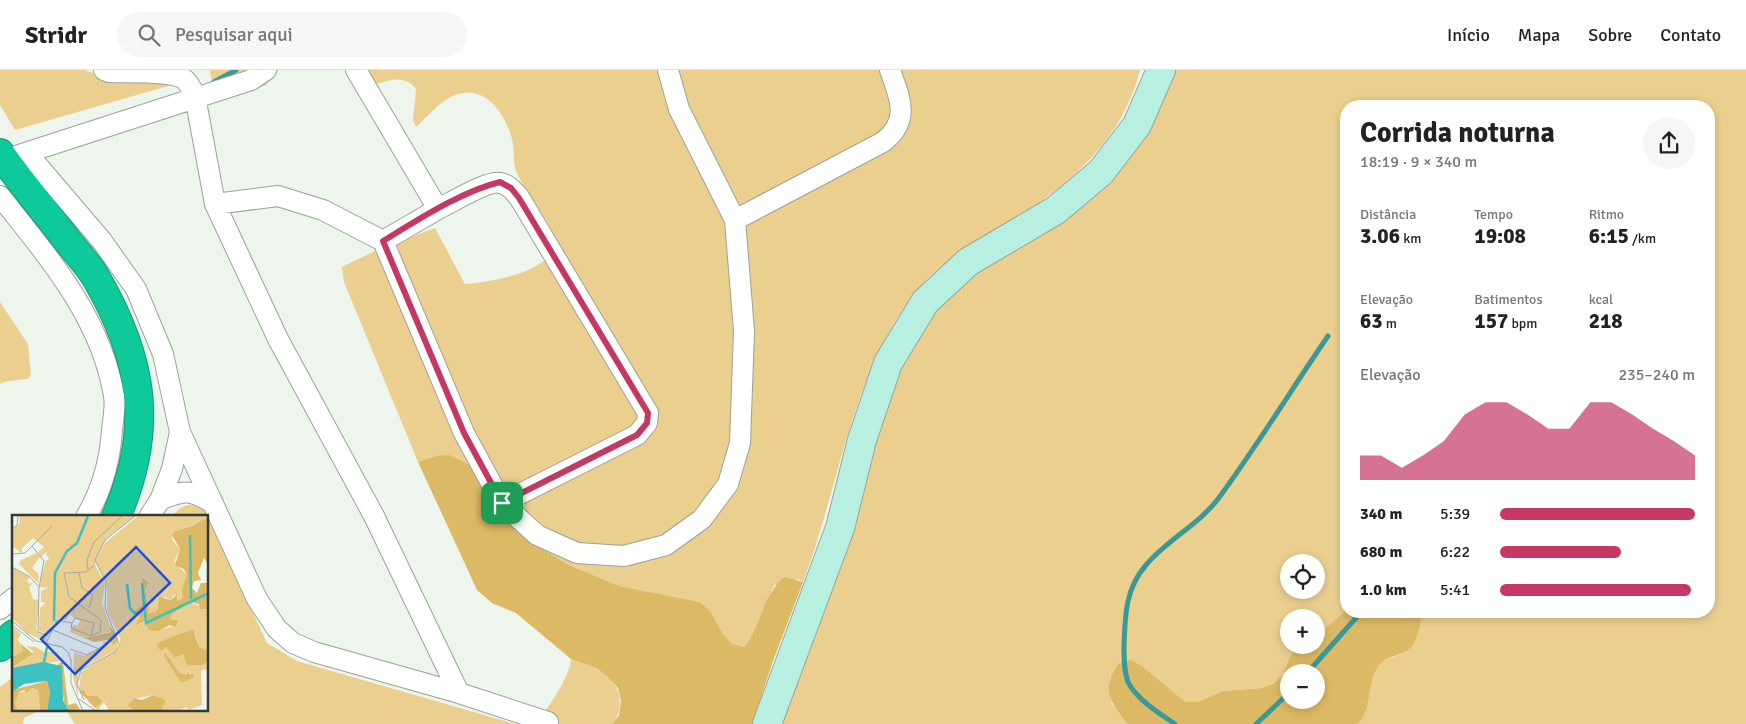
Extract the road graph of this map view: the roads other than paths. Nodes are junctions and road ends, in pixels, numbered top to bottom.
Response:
1 (104, 70) edge
2 (266, 70) edge
3 (356, 70) edge
4 (668, 70) edge
5 (890, 70) edge
6 (1161, 70) edge
7 (195, 96) junction
8 (11, 155) edge
9 (0, 196) edge
10 (215, 204) junction
11 (438, 209) junction
12 (735, 220) junction
13 (383, 241) junction
14 (180, 432) junction
15 (213, 503) junction
16 (502, 503) junction
17 (154, 508) edge
18 (87, 515) edge
19 (116, 515) edge
20 (12, 600) edge
21 (0, 609) edge
22 (12, 636) edge
23 (0, 647) edge
24 (459, 693) junction
25 (548, 722) dead end
26 (767, 724) edge

1 - 7 street
2 - 7 street
3 - 11 street
4 - 12 street
5 - 12 street
6 - 26 street
7 - 8 street
7 - 10 street
8 - 14 street
8 - 19 highway
9 - 18 street
10 - 13 street
10 - 24 street
11 - 13 street
11 - 16 street
12 - 16 street
13 - 16 street
14 - 15 street
14 - 17 street
15 - 17 street
15 - 24 street
20 - 21 street
22 - 23 highway
24 - 25 street

